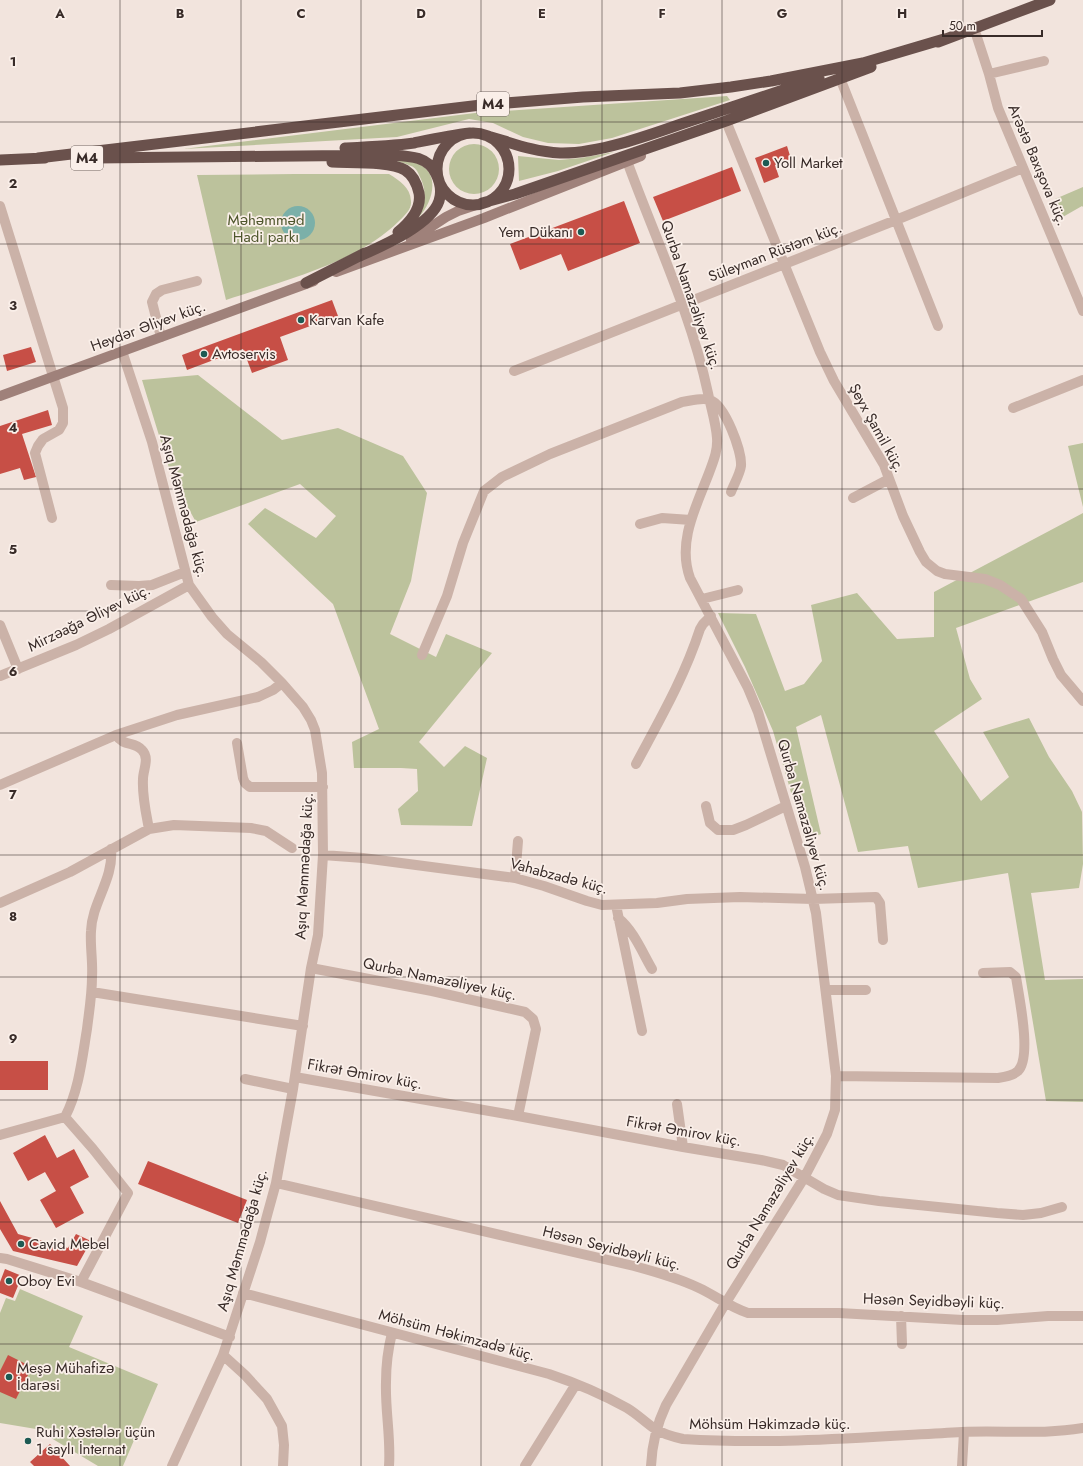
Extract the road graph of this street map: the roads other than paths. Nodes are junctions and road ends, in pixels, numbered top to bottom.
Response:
1 (1050, 0) edge
2 (974, 28) junction
3 (944, 39) junction
4 (1044, 61) dead end
5 (863, 63) junction
6 (989, 74) junction
7 (840, 78) junction
8 (726, 121) junction
9 (475, 133) junction
10 (173, 157) junction
11 (38, 158) junction
12 (0, 160) edge
13 (627, 161) junction
14 (1023, 168) junction
15 (439, 180) junction
16 (482, 203) junction
17 (0, 206) edge
18 (896, 220) junction
19 (4, 232) edge
20 (360, 256) junction
21 (381, 256) junction
22 (784, 264) junction
23 (197, 281) dead end
24 (306, 283) junction
25 (681, 304) junction
26 (1083, 311) edge
27 (938, 326) dead end
28 (161, 336) junction
29 (122, 351) junction
30 (514, 371) dead end
31 (54, 376) junction
32 (1083, 380) edge
33 (0, 396) edge
34 (710, 400) junction
35 (1013, 408) dead end
36 (889, 480) junction
37 (731, 492) dead end
38 (853, 498) dead end
39 (52, 518) dead end
40 (691, 520) junction
41 (640, 524) dead end
42 (185, 572) junction
43 (189, 584) junction
44 (111, 585) dead end
45 (738, 590) dead end
46 (702, 599) junction
47 (711, 616) junction
48 (0, 625) edge
49 (422, 655) dead end
50 (18, 669) junction
51 (0, 676) edge
52 (282, 683) junction
53 (1083, 701) edge
54 (116, 735) junction
55 (237, 743) dead end
56 (636, 764) dead end
57 (0, 785) edge
58 (323, 787) junction
59 (706, 806) dead end
60 (786, 806) junction
61 (149, 829) junction
62 (518, 841) dead end
63 (292, 848) dead end
64 (111, 849) junction
65 (323, 856) junction
66 (515, 878) junction
67 (813, 899) junction
68 (0, 903) edge
69 (616, 905) junction
70 (618, 918) junction
71 (883, 940) dead end
72 (311, 968) junction
73 (652, 969) dead end
74 (984, 973) dead end
75 (826, 990) junction
76 (866, 990) dead end
77 (92, 992) junction
78 (303, 1026) junction
79 (642, 1030) dead end
80 (836, 1076) junction
81 (295, 1077) junction
82 (245, 1079) dead end
83 (293, 1089) junction
84 (677, 1104) dead end
85 (518, 1116) junction
86 (65, 1118) junction
87 (0, 1135) edge
88 (683, 1147) junction
89 (804, 1178) junction
90 (276, 1183) junction
91 (1062, 1207) dead end
92 (0, 1258) edge
93 (81, 1282) junction
94 (243, 1293) junction
95 (725, 1304) junction
96 (901, 1316) junction
97 (1083, 1316) edge
98 (392, 1333) junction
99 (230, 1337) junction
100 (902, 1344) dead end
101 (223, 1355) junction
102 (576, 1384) junction
103 (1083, 1428) edge
104 (655, 1429) junction
105 (964, 1432) junction
106 (172, 1466) edge
107 (283, 1466) edge
108 (389, 1466) edge
109 (525, 1466) edge
110 (651, 1466) edge
111 (962, 1466) edge

1 - 2 highway, M4
2 - 3 highway, M4
2 - 6 street, Arəstə Baxışova küç.
3 - 5 highway, M4
3 - 7 highway
4 - 6 street
5 - 9 highway
5 - 11 highway, M4
6 - 14 street, Arəstə Baxışova küç.
7 - 8 highway
7 - 18 street
8 - 13 main road
8 - 16 highway
8 - 22 street, Şeyx Şamil küç.
9 - 10 highway
9 - 15 highway
9 - 16 highway
10 - 11 highway, M4
10 - 15 highway
10 - 20 highway
11 - 12 highway, M4
13 - 21 main road
13 - 25 street, Qurba Namazəliyev küç.
14 - 18 street, Süleyman Rüstəm küç.
14 - 26 street, Arəstə Baxışova küç.
15 - 16 highway
15 - 20 highway
16 - 21 main road
17 - 19 street
18 - 22 street, Süleyman Rüstəm küç.
18 - 27 street
19 - 31 street
20 - 24 highway
21 - 24 main road, Heydər Əliyev küç.
22 - 25 street, Süleyman Rüstəm küç.
22 - 36 street, Şeyx Şamil küç.
23 - 28 street
24 - 28 main road, Heydər Əliyev küç.
25 - 30 street, Süleyman Rüstəm küç.
25 - 34 street, Qurba Namazəliyev küç.
28 - 29 main road, Heydər Əliyev küç.
29 - 31 main road, Heydər Əliyev küç.
29 - 42 street, Aşıq Məmmədağa küç.
31 - 33 main road, Heydər Əliyev küç.
31 - 39 street
32 - 35 street
34 - 37 street
34 - 40 street, Qurba Namazəliyev küç.
34 - 49 street
36 - 38 street
36 - 53 street, Şeyx Şamil küç.
40 - 41 street
40 - 46 street, Qurba Namazəliyev küç.
42 - 43 street, Aşıq Məmmədağa küç.
42 - 44 street
43 - 50 street, Mirzəağa Əliyev küç.
43 - 52 street, Aşıq Məmmədağa küç.
45 - 46 street
46 - 47 street, Qurba Namazəliyev küç.
47 - 56 street
47 - 60 street, Qurba Namazəliyev küç.
48 - 50 street
50 - 51 street, Mirzəağa Əliyev küç.
52 - 54 street
52 - 58 street, Aşıq Məmmədağa küç.
54 - 57 street
54 - 61 street
55 - 58 street
58 - 65 street, Aşıq Məmmədağa küç.
59 - 60 street
60 - 67 street, Qurba Namazəliyev küç.
61 - 63 street
61 - 64 street
62 - 66 street
64 - 68 street
64 - 77 street
65 - 66 street, Vahabzadə küç.
65 - 72 street, Aşıq Məmmədağa küç.
66 - 69 street, Vahabzadə küç.
67 - 69 street, Vahabzadə küç.
67 - 71 street, Vahabzadə küç.
67 - 75 street, Qurba Namazəliyev küç.
69 - 70 street
70 - 73 street
70 - 79 street
72 - 78 street, Aşıq Məmmədağa küç.
72 - 85 street, Qurba Namazəliyev küç.
74 - 80 street
75 - 76 street
75 - 80 street, Qurba Namazəliyev küç.
77 - 78 street
77 - 86 street
78 - 81 street, Aşıq Məmmədağa küç.
80 - 89 street, Qurba Namazəliyev küç.
81 - 83 street, Aşıq Məmmədağa küç.
81 - 85 street, Fikrət Əmirov küç.
82 - 83 street
83 - 90 street, Aşıq Məmmədağa küç.
84 - 88 street
85 - 88 street, Fikrət Əmirov küç.
86 - 87 street
86 - 93 street
88 - 89 street, Fikrət Əmirov küç.
89 - 91 street, Fikrət Əmirov küç.
89 - 95 street, Qurba Namazəliyev küç.
90 - 94 street, Aşıq Məmmədağa küç.
90 - 95 street, Həsən Seyidbəyli küç.
92 - 93 street
93 - 99 street
94 - 98 street, Möhsüm Həkimzadə küç.
94 - 99 street, Aşıq Məmmədağa küç.
95 - 96 street, Həsən Seyidbəyli küç.
95 - 104 street, Qurba Namazəliyev küç.
96 - 97 street, Həsən Seyidbəyli küç.
96 - 100 street
98 - 102 street, Möhsüm Həkimzadə küç.
98 - 108 street
99 - 101 street, Aşıq Məmmədağa küç.
101 - 106 street, Aşıq Məmmədağa küç.
101 - 107 street
102 - 104 street, Möhsüm Həkimzadə küç.
102 - 109 street
103 - 105 street, Möhsüm Həkimzadə küç.
104 - 105 street, Möhsüm Həkimzadə küç.
104 - 110 street, Qurba Namazəliyev küç.
105 - 111 street

